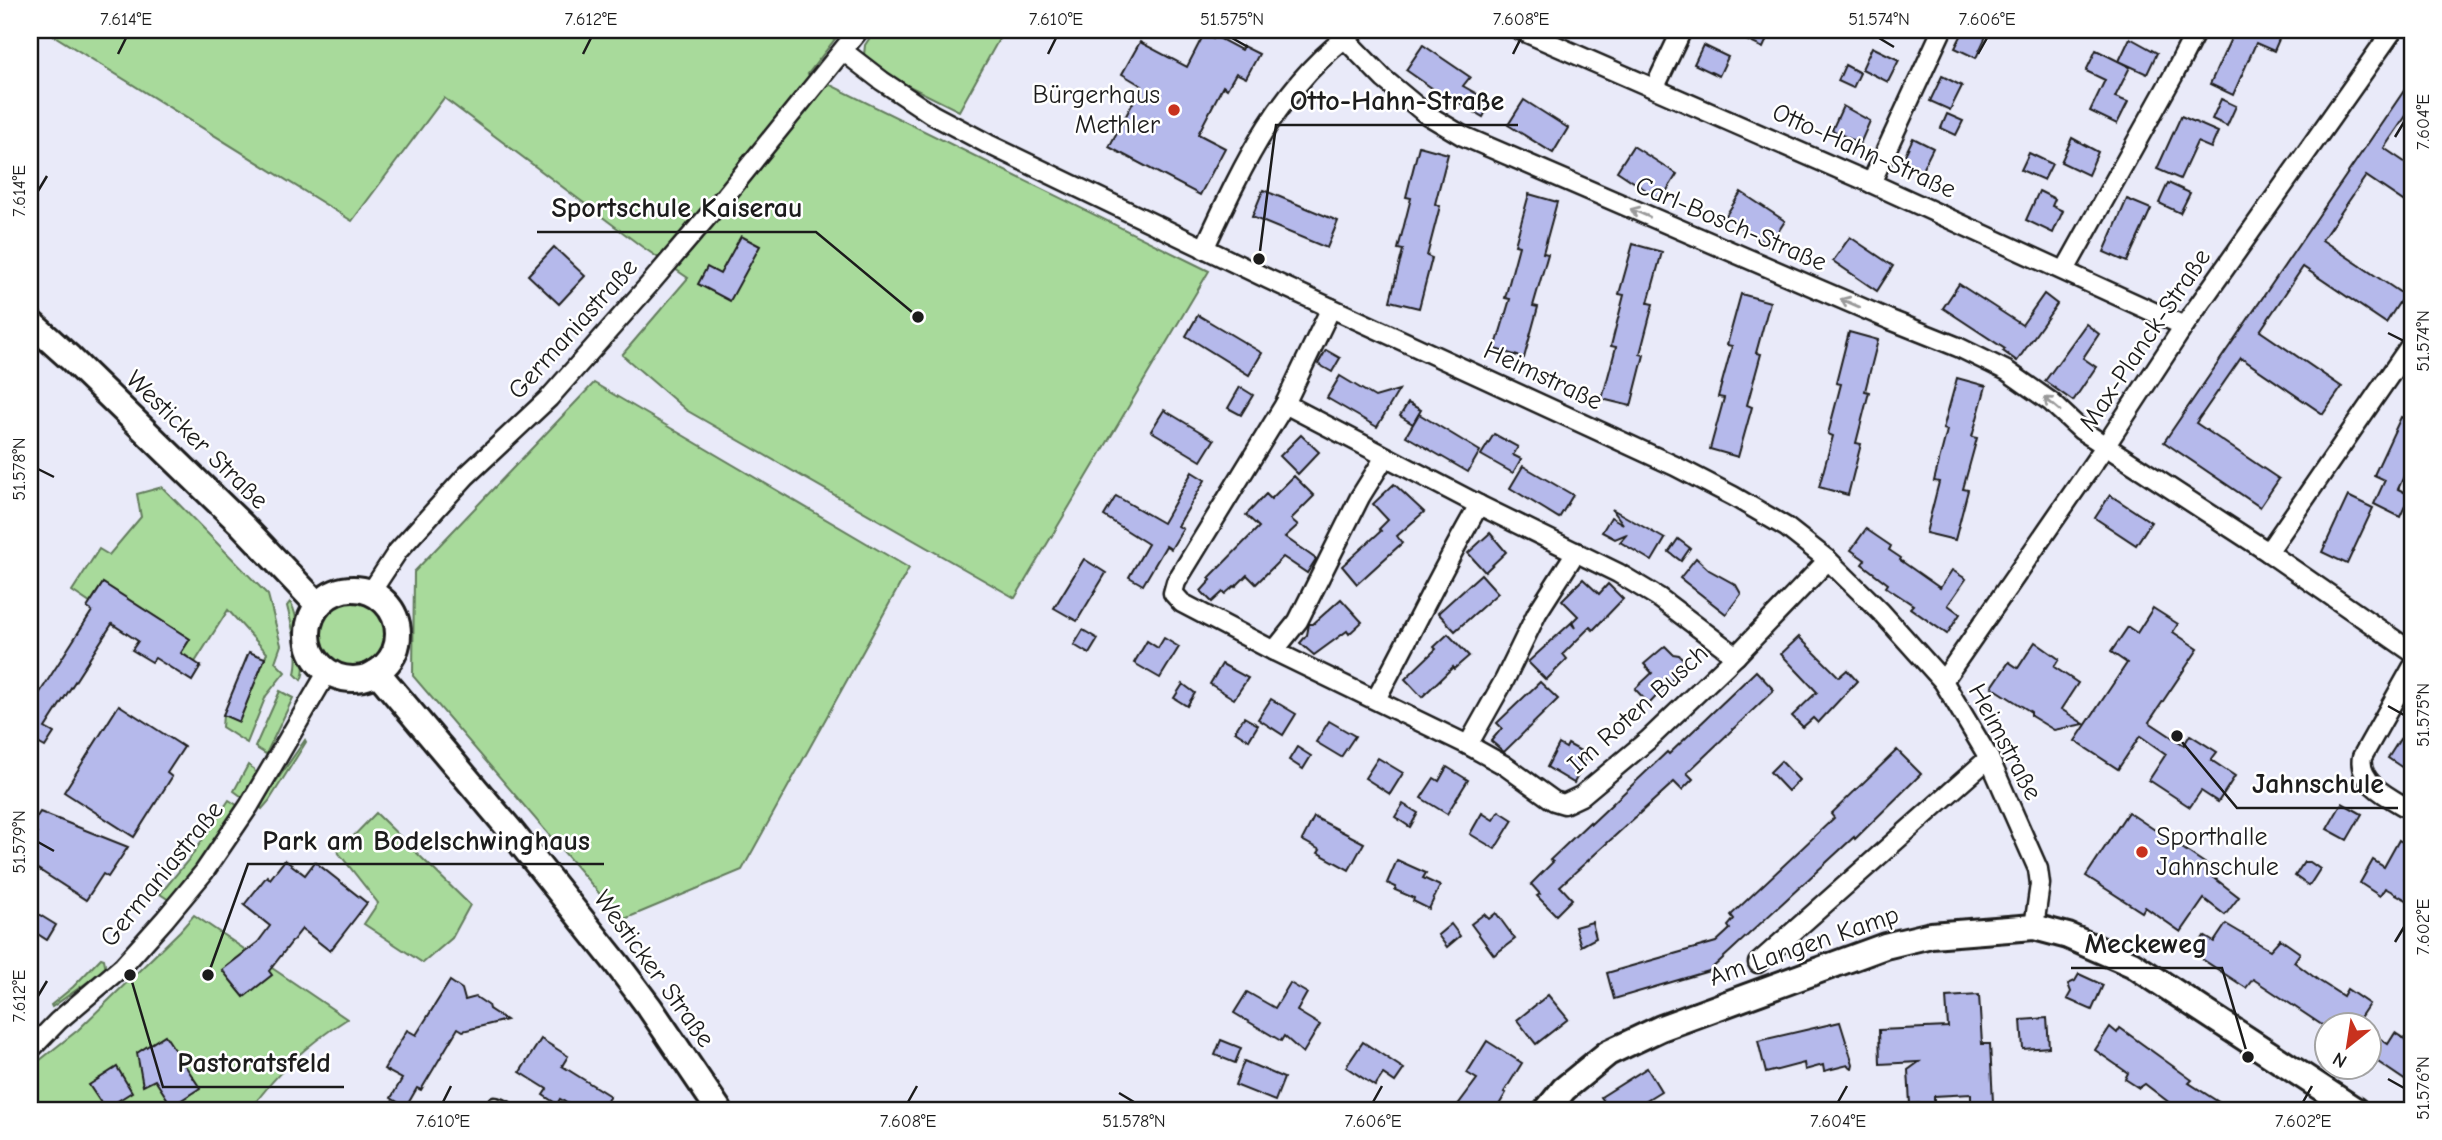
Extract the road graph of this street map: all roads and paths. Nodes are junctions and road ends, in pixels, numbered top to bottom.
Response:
1 (859, 30) edge
2 (1520, 30) edge
3 (1682, 30) edge
4 (1942, 30) edge
5 (2193, 30) edge
6 (2393, 30) edge
7 (1350, 34) edge
8 (843, 51) junction
9 (1655, 88) junction
10 (1871, 183) junction
11 (1204, 248) junction
12 (2065, 270) junction
13 (1331, 308) junction
14 (30, 322) edge
15 (2184, 326) junction
16 (2412, 343) edge
17 (1285, 404) junction
18 (2106, 445) junction
19 (1385, 457) junction
20 (1479, 505) junction
21 (1576, 552) junction
22 (2267, 552) junction
23 (1828, 560) junction
24 (371, 592) junction
25 (318, 605) junction
26 (1274, 651) junction
27 (2412, 652) edge
28 (1736, 656) junction
29 (2412, 668) edge
30 (328, 671) junction
31 (377, 672) junction
32 (1943, 681) junction
33 (1376, 699) junction
34 (1468, 745) junction
35 (1989, 758) junction
36 (2412, 811) edge
37 (2034, 927) junction
38 (1758, 963) dead end
39 (30, 1049) edge
40 (719, 1110) edge
41 (1547, 1110) edge
42 (2355, 1110) edge

1 - 8 street, Germaniastraße
2 - 9 street, Otto-Hahn-Straße
3 - 9 street
4 - 10 street
5 - 12 street
6 - 15 street, Max-Planck-Straße
7 - 11 street
18 -> 7 street, Carl-Bosch-Straße
8 - 11 street, Heimstraße
8 - 24 street, Germaniastraße
9 - 10 street, Otto-Hahn-Straße
10 - 12 street, Otto-Hahn-Straße
11 - 13 street, Heimstraße
12 - 15 street, Otto-Hahn-Straße
13 - 17 street, Im Roten Busch
13 - 23 street, Heimstraße
14 - 25 street, Westicker Straße
15 - 18 street, Max-Planck-Straße
16 - 22 street
17 - 19 street, Im Roten Busch
17 - 26 street, Im Roten Busch
18 - 22 street, Carl-Bosch-Straße
18 - 32 street, Max-Planck-Straße
19 - 20 street, Im Roten Busch
19 - 26 street
20 - 21 street, Im Roten Busch
20 - 33 street
21 - 28 street, Im Roten Busch
21 - 34 street
22 - 27 street, Carl-Bosch-Straße
23 - 28 street, Im Roten Busch
23 - 32 street, Heimstraße
24 - 25 street
24 - 31 street
25 - 30 street
26 - 33 street, Im Roten Busch
28 - 34 street, Im Roten Busch
29 - 36 street
30 - 31 street
30 - 39 street, Germaniastraße
31 - 40 street, Westicker Straße
32 - 35 street, Heimstraße
33 - 34 street, Im Roten Busch
35 - 37 street, Heimstraße
35 - 38 street, Am Langen Kamp
37 - 41 street, Am Langen Kamp
37 - 42 street, Am Langen Kamp

